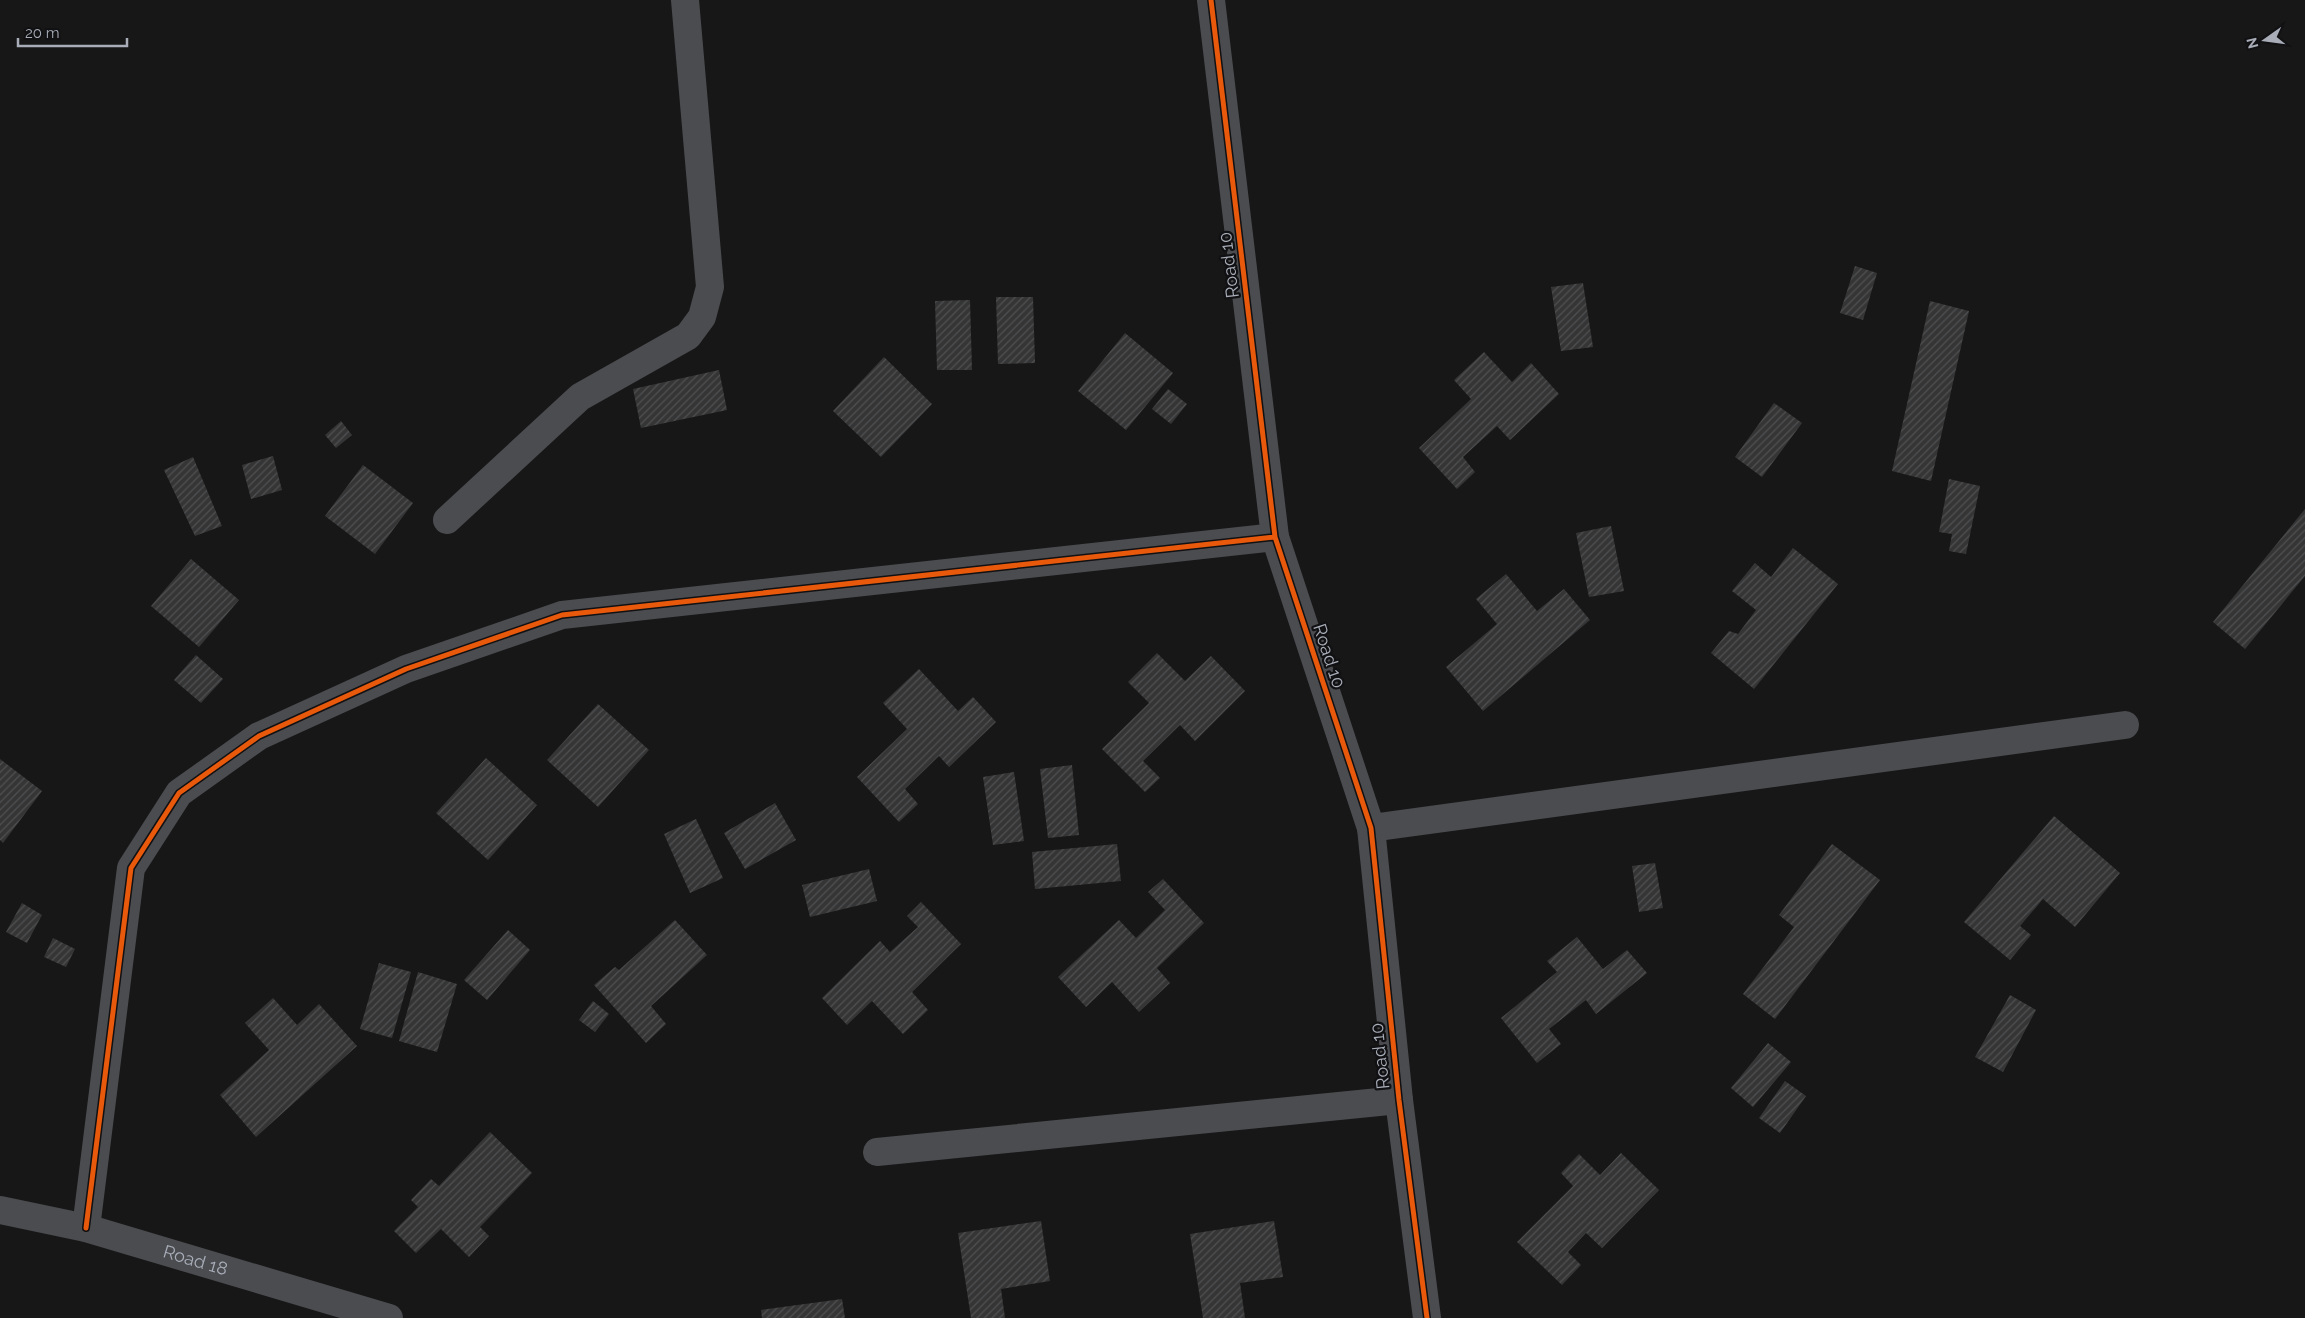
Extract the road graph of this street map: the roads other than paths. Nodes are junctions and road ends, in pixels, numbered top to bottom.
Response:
1 (685, 0) edge
2 (1211, 0) edge
3 (447, 520) dead end
4 (1275, 537) junction
5 (2125, 725) dead end
6 (1371, 828) junction
7 (1398, 1100) junction
8 (877, 1152) dead end
9 (0, 1210) edge
10 (86, 1228) junction
11 (389, 1318) edge
12 (1427, 1318) edge

1 - 3 street
2 - 4 street, Road 10
4 - 6 street, Road 10
4 - 10 street
5 - 6 street
6 - 7 street, Road 10
7 - 8 street
7 - 12 street, Road 10
9 - 10 street, Road 18
10 - 11 street, Road 18

